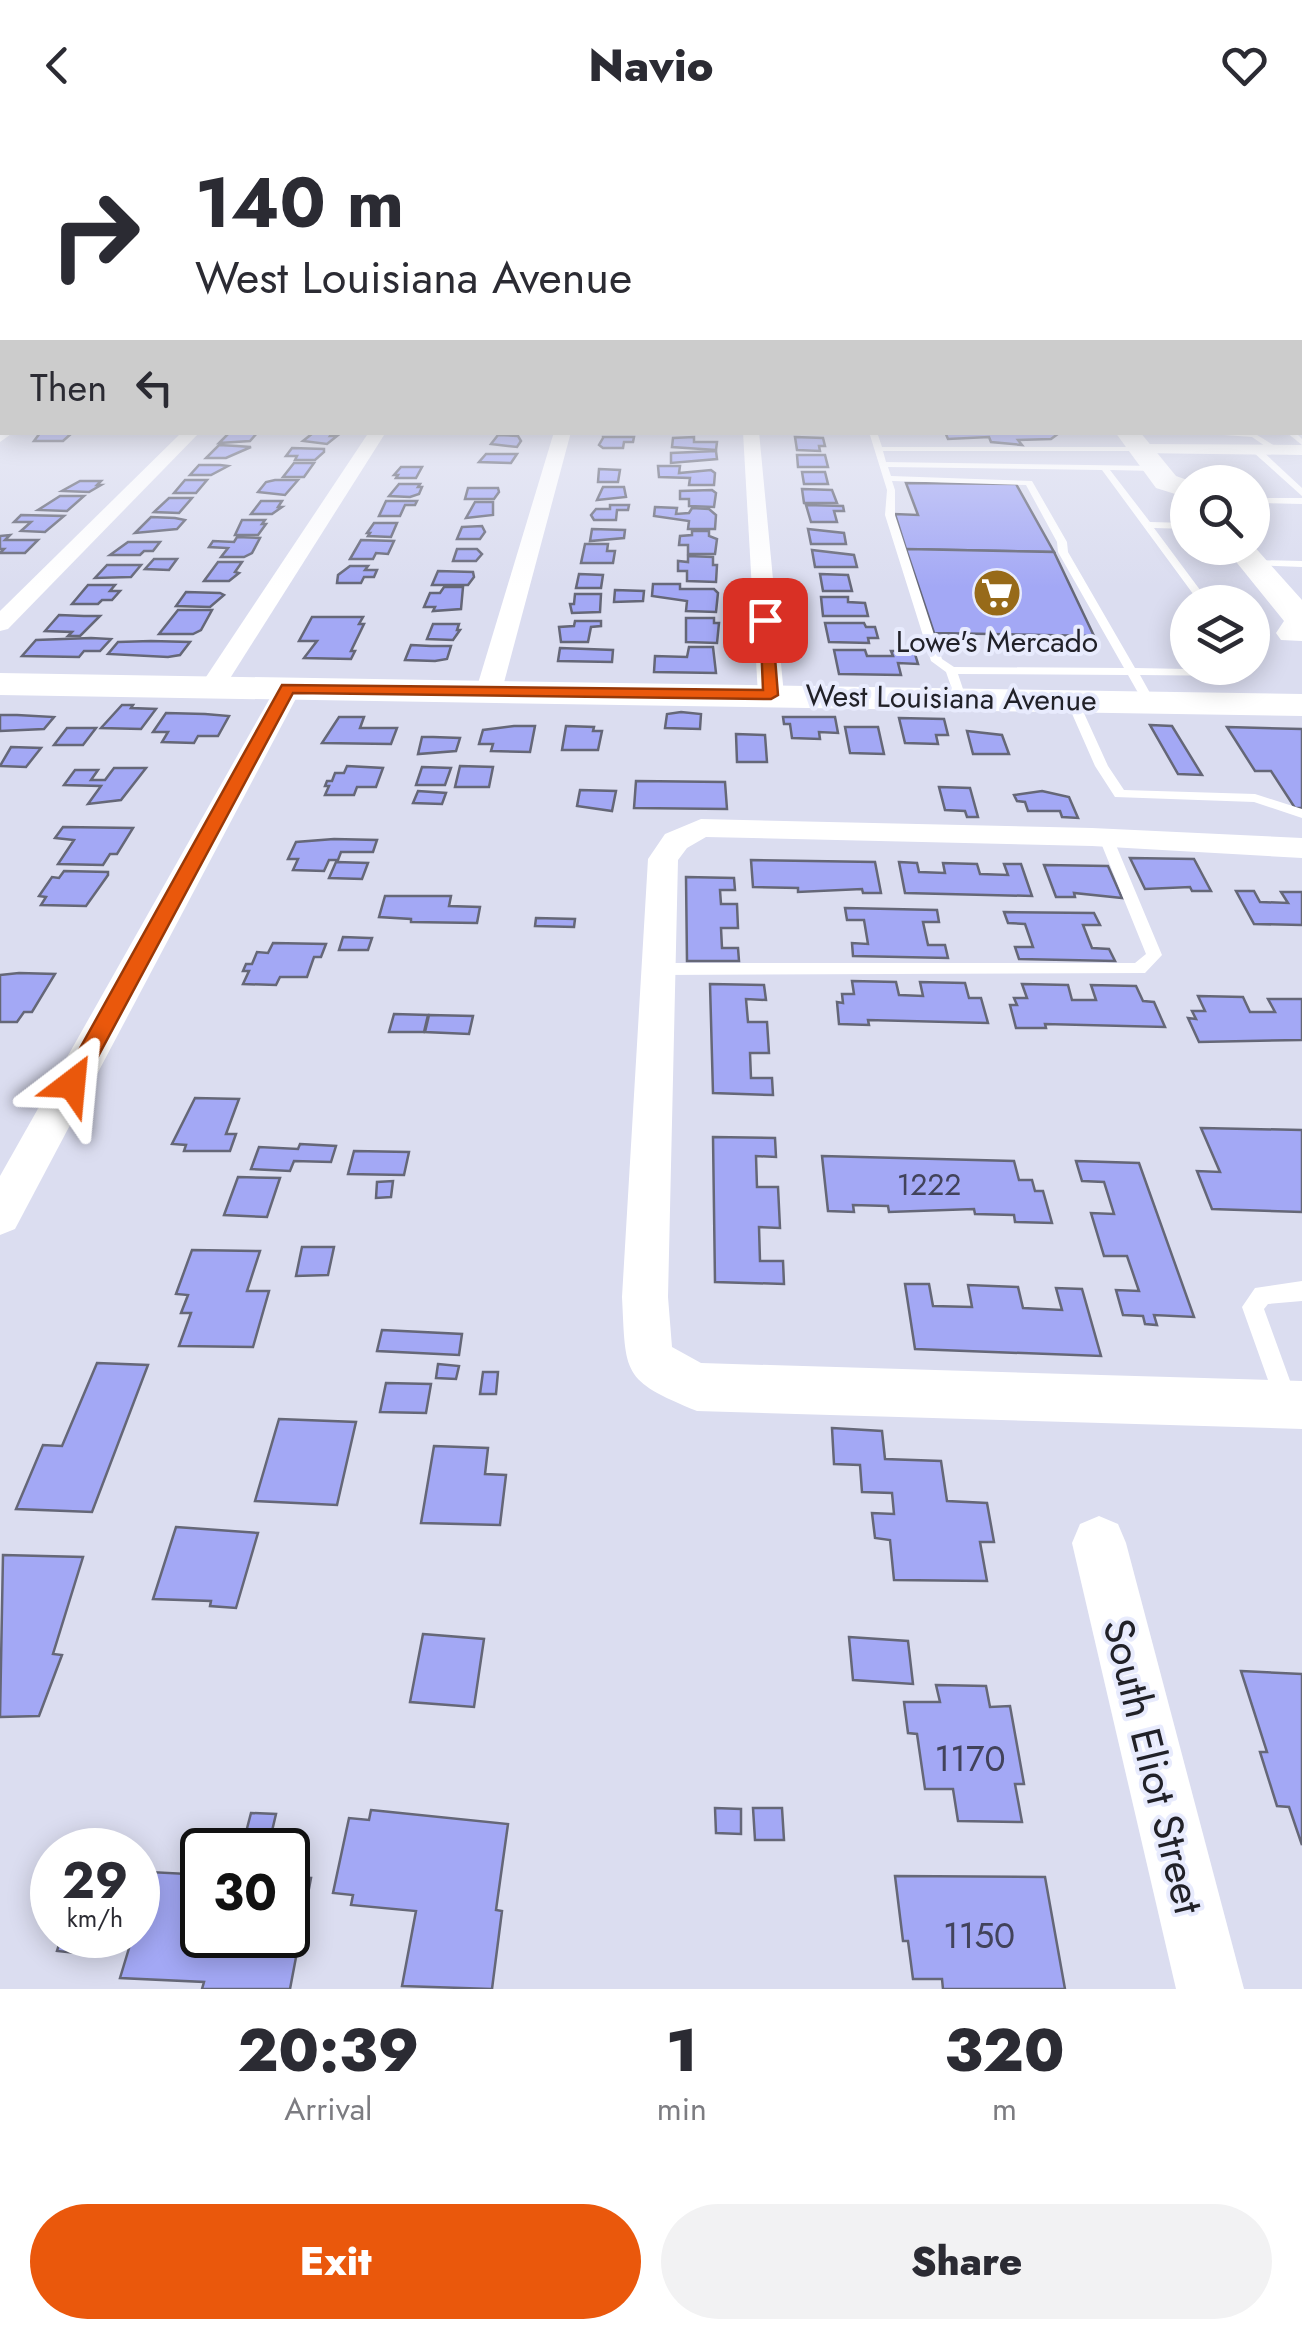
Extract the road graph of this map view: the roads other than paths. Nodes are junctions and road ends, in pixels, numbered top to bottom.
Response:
1 (189, 435) edge
2 (376, 435) edge
3 (562, 435) edge
4 (751, 435) edge
5 (874, 435) edge
6 (1078, 435) edge
7 (1241, 435) edge
8 (1302, 446) edge
9 (1088, 448) junction
10 (876, 449) junction
11 (1008, 450) junction
12 (1256, 450) junction
13 (1276, 450) junction
14 (883, 464) junction
15 (1155, 464) edge
16 (1017, 466) junction
17 (1104, 467) junction
18 (888, 478) junction
19 (1302, 492) edge
20 (1270, 501) edge
21 (1302, 501) edge
22 (1170, 504) edge
23 (1148, 526) junction
24 (1170, 526) edge
25 (1270, 559) edge
26 (1302, 564) edge
27 (1220, 565) edge
28 (1254, 565) edge
29 (1191, 585) edge
30 (1236, 585) edge
31 (1270, 622) edge
32 (0, 624) edge
33 (1298, 639) edge
34 (1170, 683) edge
35 (0, 684) edge
36 (955, 684) junction
37 (213, 686) junction
38 (1141, 687) junction
39 (288, 688) junction
40 (489, 690) junction
41 (771, 695) junction
42 (1072, 700) junction
43 (1302, 705) edge
44 (1302, 814) edge
45 (1106, 838) junction
46 (1302, 848) edge
47 (658, 969) junction
48 (0, 1216) edge
49 (1302, 1291) edge
50 (1295, 1405) edge
51 (1098, 1542) dead end
52 (1210, 1989) edge

1 - 32 street
2 - 37 street
3 - 40 street
4 - 41 street
5 - 10 lane
6 - 9 lane
7 - 13 lane
8 - 13 street
9 - 11 lane
9 - 15 lane
10 - 11 lane
10 - 14 lane
11 - 16 lane
12 - 13 street
12 - 15 street
12 - 19 lane
14 - 16 lane
14 - 18 lane
15 - 17 lane
15 - 22 main road
16 - 17 lane
17 - 23 lane
18 - 36 lane
18 - 38 lane
20 - 21 lane
23 - 24 lane
23 - 29 lane
25 - 26 lane
27 - 30 main road
28 - 33 main road
31 - 33 main road
34 - 38 lane
35 - 37 street, West Louisiana Avenue
36 - 38 lane
36 - 41 street, West Louisiana Avenue
36 - 42 street, West Louisiana Avenue
37 - 39 street, West Louisiana Avenue
38 - 42 street, West Louisiana Avenue
38 - 43 street, West Louisiana Avenue
39 - 40 street, West Louisiana Avenue
39 - 48 street
40 - 41 street, West Louisiana Avenue
42 - 44 lane
45 - 46 street
45 - 47 street
45 - 47 lane
47 - 50 street
49 - 50 lane
51 - 52 street, South Eliot Street

